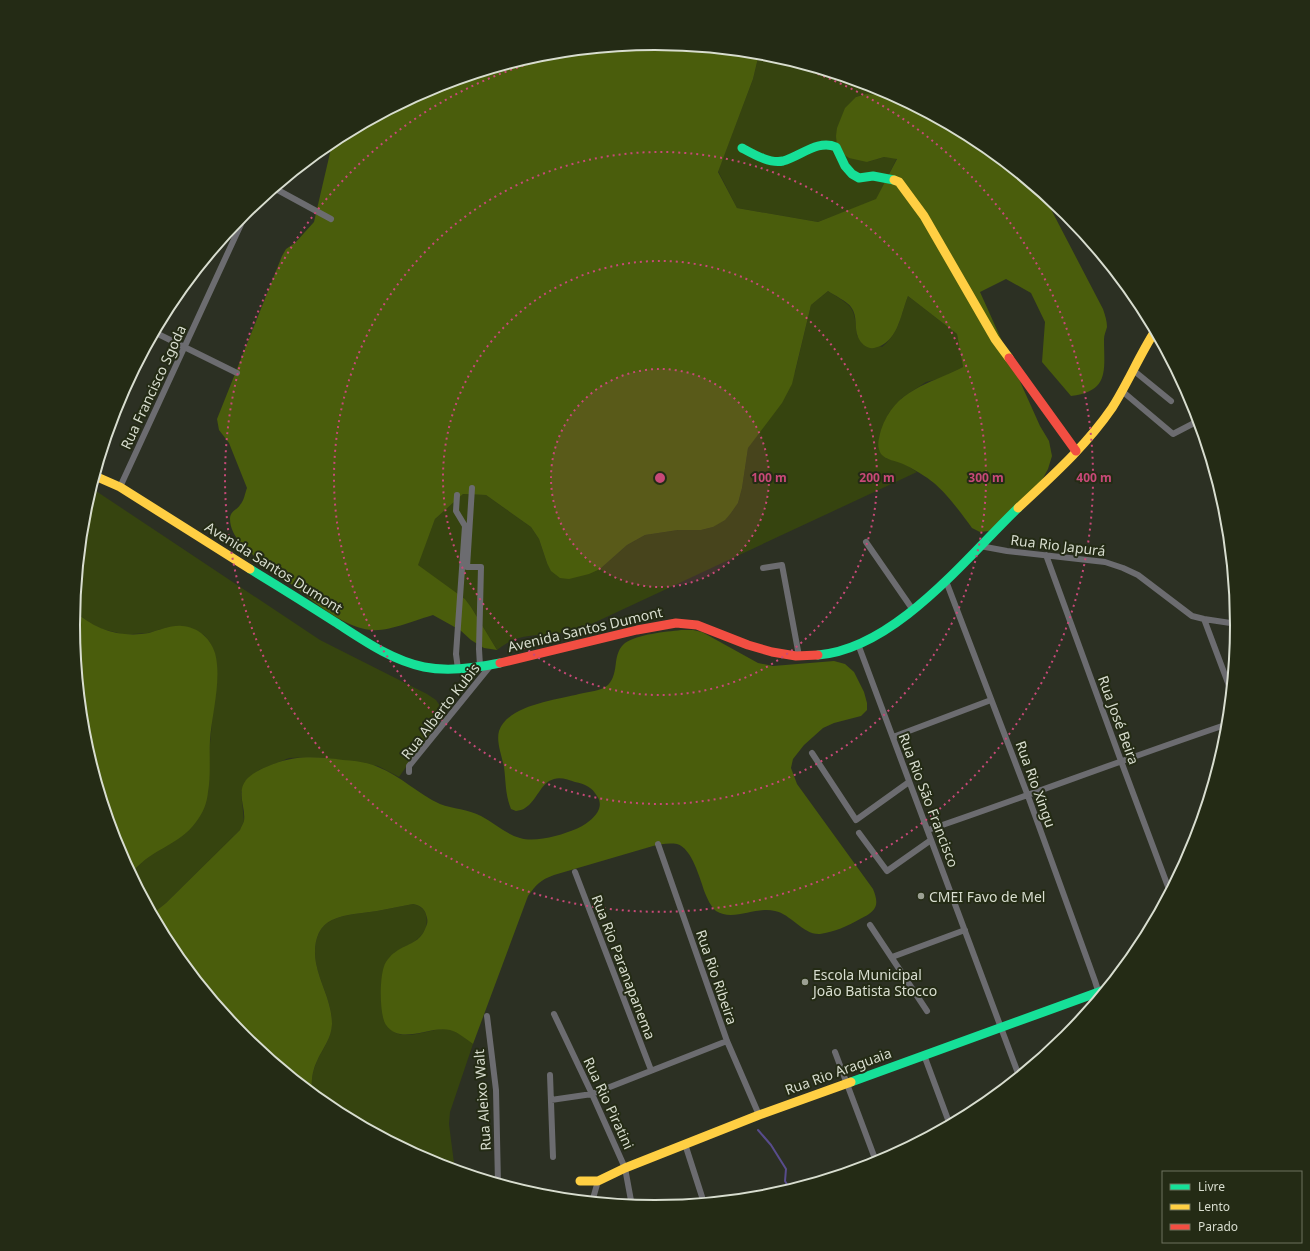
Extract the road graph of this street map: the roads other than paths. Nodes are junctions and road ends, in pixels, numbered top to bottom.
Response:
1 (742, 148) dead end
2 (279, 191) edge
3 (331, 219) dead end
4 (239, 228) edge
5 (159, 334) edge
6 (1152, 336) edge
7 (185, 346) junction
8 (1132, 370) junction
9 (238, 373) dead end
10 (1122, 391) junction
11 (1171, 401) dead end
12 (1194, 423) edge
13 (1076, 451) junction
14 (99, 478) edge
15 (120, 487) junction
16 (472, 488) dead end
17 (457, 495) dead end
18 (866, 542) dead end
19 (980, 546) junction
20 (1046, 555) junction
21 (762, 568) dead end
22 (946, 581) junction
23 (913, 610) junction
24 (1204, 619) junction
25 (1230, 623) edge
26 (858, 644) junction
27 (799, 656) junction
28 (491, 665) junction
29 (480, 666) junction
30 (458, 669) junction
31 (1228, 682) edge
32 (991, 700) junction
33 (1221, 726) edge
34 (893, 737) junction
35 (812, 753) dead end
36 (1120, 760) junction
37 (409, 772) dead end
38 (909, 782) junction
39 (1028, 796) junction
40 (928, 830) junction
41 (859, 833) dead end
42 (931, 840) junction
43 (658, 844) dead end
44 (575, 872) dead end
45 (1168, 886) edge
46 (870, 925) dead end
47 (965, 930) junction
48 (892, 957) junction
49 (1101, 990) edge
50 (1096, 995) edge
51 (927, 1011) dead end
52 (554, 1014) dead end
53 (487, 1016) dead end
54 (1001, 1027) junction
55 (727, 1041) junction
56 (835, 1052) dead end
57 (924, 1055) junction
58 (651, 1070) junction
59 (1017, 1072) edge
60 (550, 1075) dead end
61 (846, 1083) junction
62 (592, 1094) junction
63 (551, 1100) junction
64 (759, 1115) junction
65 (948, 1121) edge
66 (685, 1144) junction
67 (553, 1157) dead end
68 (874, 1157) edge
69 (625, 1168) junction
70 (498, 1179) edge
71 (580, 1181) dead end
72 (598, 1181) junction
73 (593, 1197) edge
74 (703, 1199) edge
75 (631, 1200) edge

1 - 13 street
2 - 3 street
4 - 7 street, Rua Francisco Sgoda
5 - 7 street
6 - 8 street, Avenida Santos Dumont
7 - 9 street
7 - 15 street, Rua Francisco Sgoda
8 - 10 street, Avenida Santos Dumont
8 - 11 street
10 - 12 street
10 - 13 street, Avenida Santos Dumont
13 - 19 street, Avenida Santos Dumont
14 - 15 street, Avenida Santos Dumont
15 - 30 street, Avenida Santos Dumont
16 - 29 street
17 - 30 street
18 - 23 street
19 - 20 street, Rua Rio Japurá
19 - 22 street, Avenida Santos Dumont
20 - 24 street, Rua Rio Japurá
20 - 36 street, Rua José Beira
21 - 27 street
22 - 23 street, Avenida Santos Dumont
22 - 32 street, Rua Rio Xingu
23 - 26 street, Avenida Santos Dumont
24 - 25 street, Rua Rio Japurá
24 - 31 street
26 - 27 street, Avenida Santos Dumont
26 - 34 street, Rua Rio São Francisco
27 - 28 street, Avenida Santos Dumont
28 - 29 street, Avenida Santos Dumont
28 - 37 street, Rua Alberto Kubis
29 - 30 street, Avenida Santos Dumont
32 - 34 street
32 - 39 street, Rua Rio Xingu
33 - 36 street
34 - 38 street, Rua Rio São Francisco
35 - 38 street
36 - 39 street
36 - 45 street, Rua José Beira
38 - 40 street, Rua Rio São Francisco
39 - 40 street
39 - 49 street, Rua Rio Xingu
40 - 42 street, Rua Rio São Francisco
41 - 42 street
42 - 47 street, Rua Rio São Francisco
43 - 55 street, Rua Rio Ribeira
44 - 58 street, Rua Rio Paranapanema
46 - 48 street
47 - 48 street
47 - 54 street, Rua Rio São Francisco
48 - 51 street
50 - 54 street, Rua Rio Araguaia
52 - 62 street, Rua Rio Piratini
53 - 70 street, Rua Aleixo Walt
54 - 57 street, Rua Rio Araguaia
54 - 59 street, Rua Rio São Francisco
55 - 58 street
55 - 64 street, Rua Rio Ribeira
56 - 61 street
57 - 61 street, Rua Rio Araguaia
57 - 65 street
58 - 62 street
60 - 63 street
61 - 64 street, Rua Rio Araguaia
61 - 68 street
62 - 63 street
62 - 69 street, Rua Rio Piratini
63 - 67 street
64 - 66 street, Rua Rio Araguaia
66 - 69 street, Rua Rio Araguaia
66 - 74 street
69 - 72 street, Rua Rio Araguaia
69 - 75 street, Rua Rio Piratini
71 - 72 street, Rua Rio Araguaia
72 - 73 street

